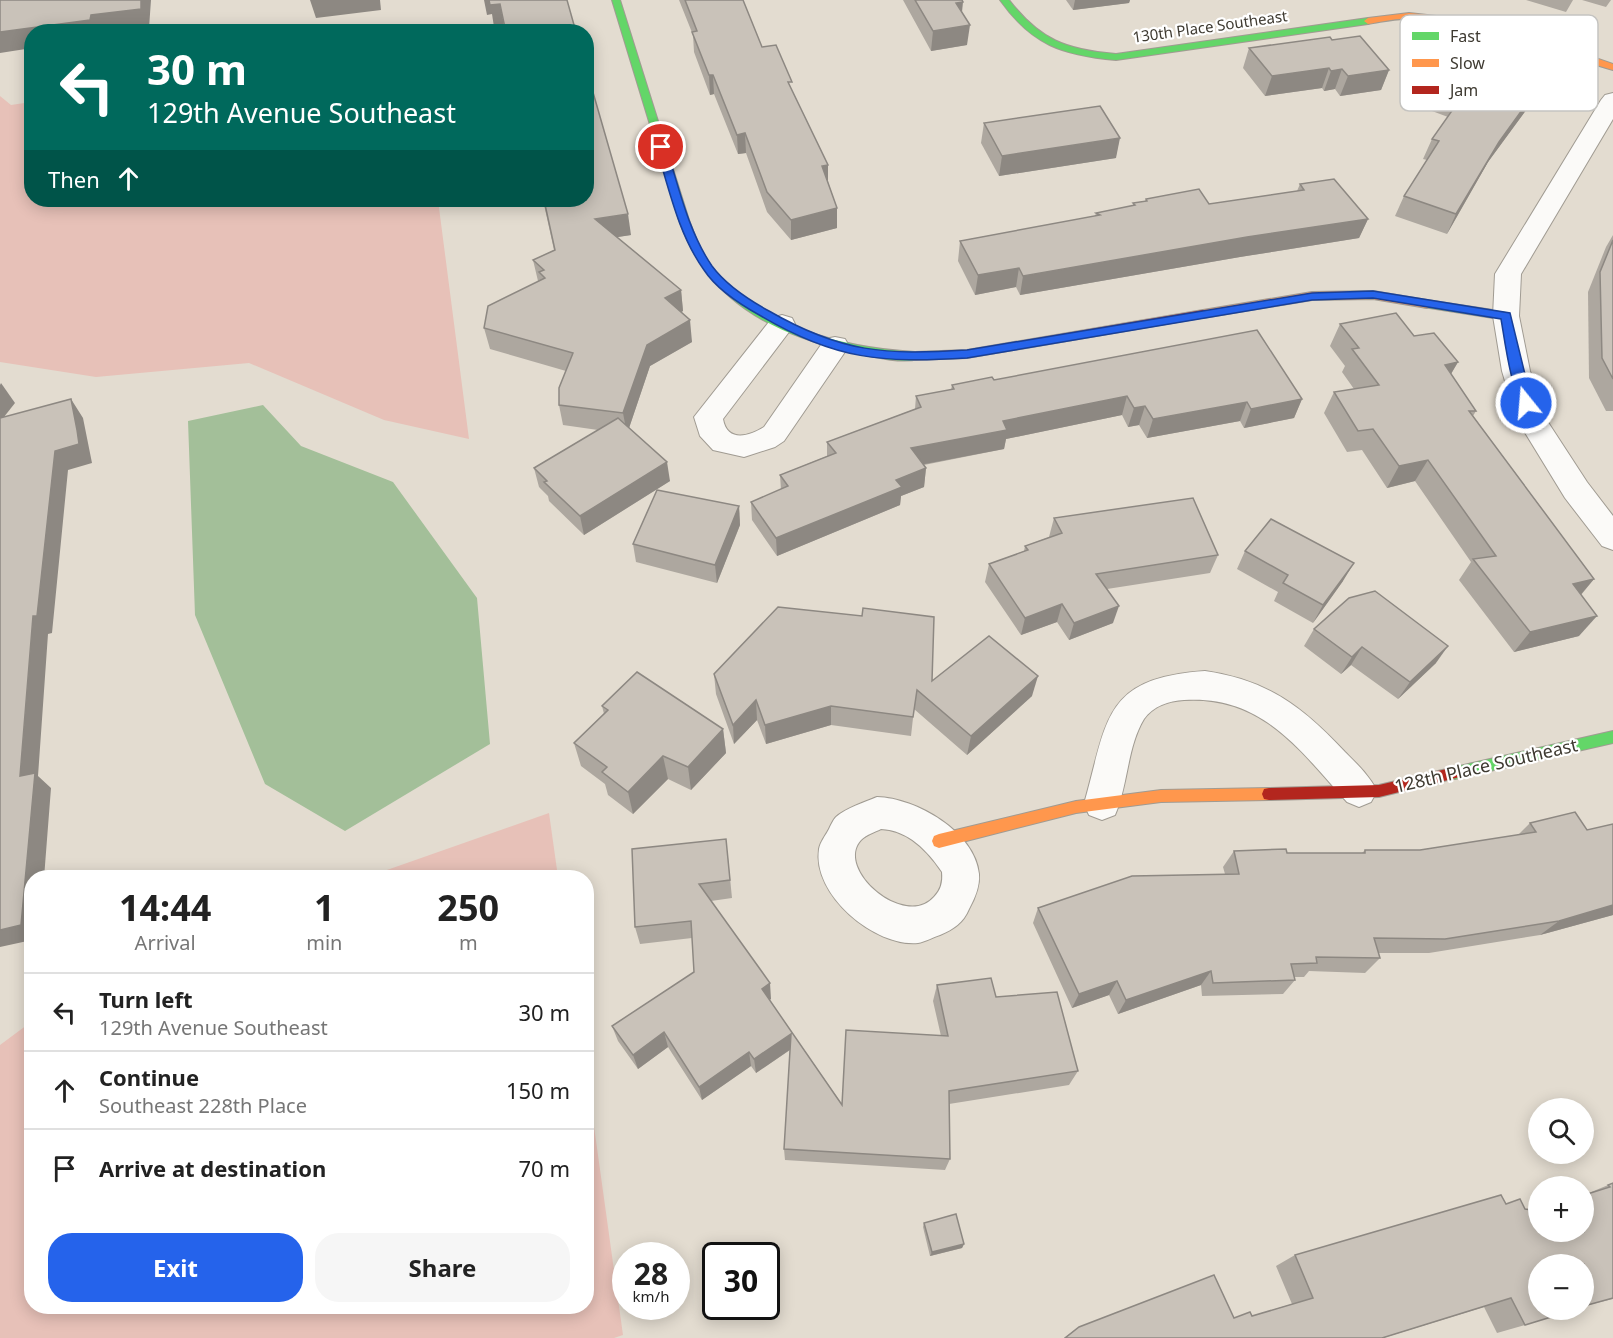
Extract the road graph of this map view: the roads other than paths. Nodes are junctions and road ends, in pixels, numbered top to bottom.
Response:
1 (616, 0) edge
2 (1004, 0) edge
3 (1400, 17) edge
4 (1598, 62) edge
5 (1613, 67) edge
6 (1613, 100) edge
7 (1506, 316) junction
8 (792, 329) junction
9 (835, 346) junction
10 (1613, 538) edge
11 (1613, 737) edge
12 (1359, 791) junction
13 (1102, 804) junction
14 (939, 841) dead end

1 - 8 street
2 - 3 street, 130th Place Southeast
4 - 5 street, 130th Place Southeast
6 - 7 street
7 - 9 street
7 - 10 street
8 - 9 street
8 - 9 street
11 - 12 street, 128th Place Southeast
12 - 13 street, 128th Place Southeast
12 - 13 street
13 - 14 street, 128th Place Southeast

